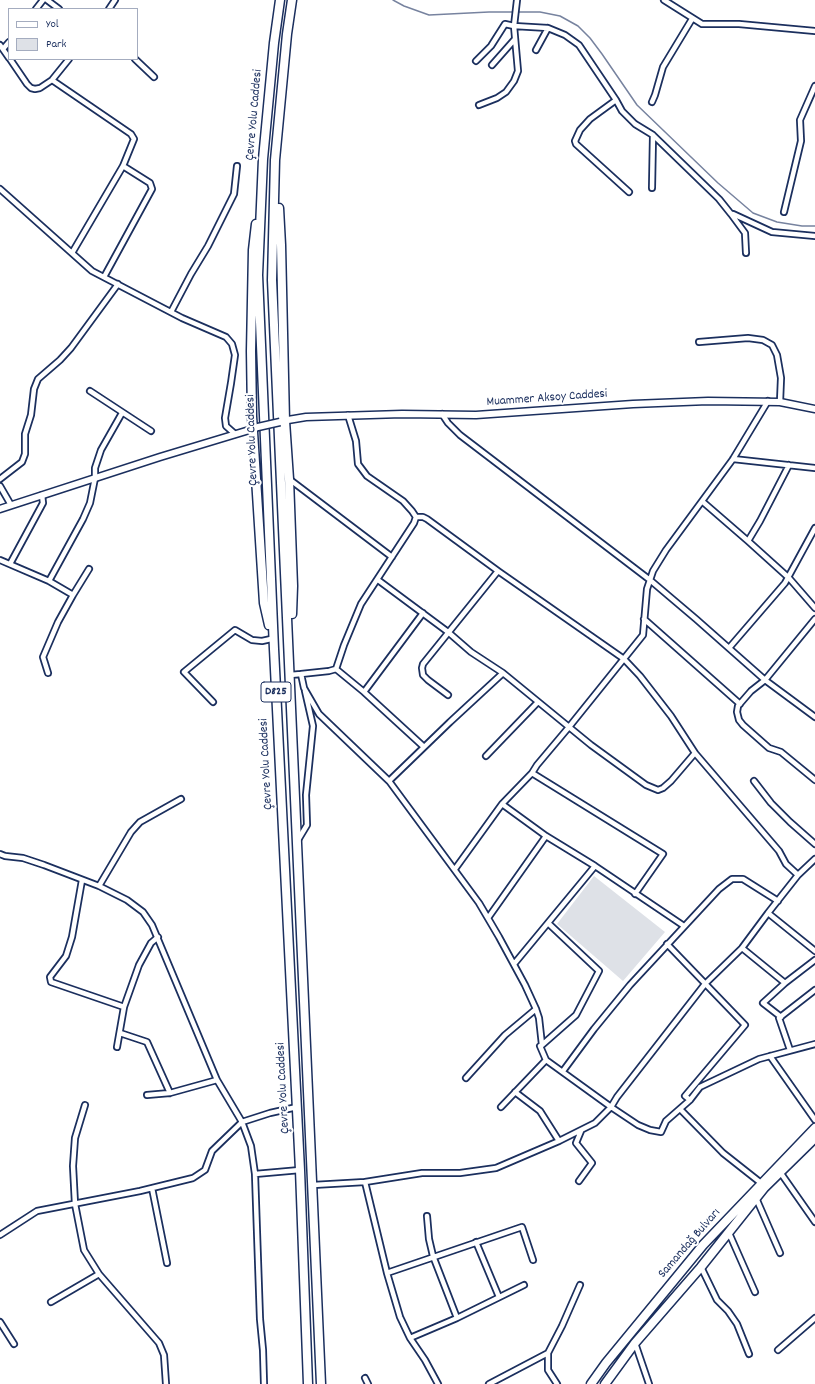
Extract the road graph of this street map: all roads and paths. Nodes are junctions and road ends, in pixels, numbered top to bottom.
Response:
1 (43, 0) edge
2 (47, 0) edge
3 (280, 0) edge
4 (292, 0) edge
5 (517, 0) edge
6 (666, 1) edge
7 (37, 8) edge
8 (58, 8) edge
9 (692, 19) junction
10 (514, 26) junction
11 (548, 28) junction
12 (815, 31) edge
13 (515, 39) junction
14 (2, 47) edge
15 (536, 50) dead end
16 (8, 56) edge
17 (10, 60) edge
18 (68, 60) edge
19 (136, 60) edge
20 (476, 61) dead end
21 (492, 65) dead end
22 (154, 77) dead end
23 (52, 80) junction
24 (815, 86) edge
25 (616, 100) junction
26 (652, 102) dead end
27 (479, 104) dead end
28 (653, 135) junction
29 (263, 159) junction
30 (276, 160) junction
31 (123, 166) junction
32 (237, 166) dead end
33 (652, 188) dead end
34 (1, 191) edge
35 (629, 192) dead end
36 (784, 212) dead end
37 (731, 214) junction
38 (815, 236) edge
39 (72, 253) junction
40 (746, 253) dead end
41 (104, 277) junction
42 (118, 284) junction
43 (171, 312) junction
44 (699, 342) dead end
45 (90, 391) dead end
46 (768, 401) junction
47 (780, 402) junction
48 (815, 409) edge
49 (122, 413) junction
50 (442, 414) junction
51 (348, 415) junction
52 (283, 421) junction
53 (256, 428) junction
54 (151, 431) dead end
55 (235, 434) junction
56 (733, 459) junction
57 (790, 465) junction
58 (815, 468) edge
59 (95, 478) junction
60 (0, 479) edge
61 (289, 479) junction
62 (0, 486) edge
63 (42, 495) junction
64 (703, 502) junction
65 (11, 505) junction
66 (0, 509) edge
67 (416, 517) junction
68 (815, 528) edge
69 (748, 541) junction
70 (392, 557) junction
71 (0, 560) edge
72 (10, 564) junction
73 (89, 569) dead end
74 (498, 571) junction
75 (789, 578) junction
76 (378, 580) junction
77 (650, 580) junction
78 (49, 581) junction
79 (73, 595) junction
80 (815, 608) edge
81 (423, 613) junction
82 (644, 619) junction
83 (815, 619) edge
84 (448, 632) junction
85 (271, 639) junction
86 (729, 648) junction
87 (274, 649) junction
88 (624, 659) junction
89 (336, 669) junction
90 (48, 673) dead end
91 (503, 673) junction
92 (301, 674) junction
93 (290, 675) junction
94 (765, 680) junction
95 (304, 688) junction
96 (364, 692) junction
97 (448, 695) dead end
98 (213, 702) dead end
99 (538, 702) junction
100 (740, 704) junction
101 (815, 718) edge
102 (569, 727) junction
103 (424, 747) junction
104 (695, 753) junction
105 (486, 756) dead end
106 (532, 773) junction
107 (815, 780) edge
108 (389, 781) junction
109 (754, 781) dead end
110 (181, 798) dead end
111 (502, 804) junction
112 (546, 836) junction
113 (296, 844) junction
114 (815, 844) edge
115 (0, 854) edge
116 (815, 858) edge
117 (595, 866) junction
118 (455, 869) junction
119 (798, 875) junction
120 (82, 880) junction
121 (99, 886) junction
122 (635, 894) junction
123 (778, 900) junction
124 (768, 913) junction
125 (488, 918) junction
126 (548, 923) junction
127 (684, 926) junction
128 (158, 937) junction
129 (667, 944) junction
130 (742, 948) junction
131 (815, 951) edge
132 (815, 960) edge
133 (514, 964) junction
134 (785, 983) junction
135 (705, 984) junction
136 (815, 990) edge
137 (124, 1006) junction
138 (536, 1009) junction
139 (781, 1017) junction
140 (120, 1033) junction
141 (815, 1044) edge
142 (542, 1045) junction
143 (117, 1047) dead end
144 (790, 1050) junction
145 (770, 1056) junction
146 (546, 1060) junction
147 (563, 1071) junction
148 (466, 1078) dead end
149 (217, 1080) junction
150 (515, 1092) junction
151 (170, 1093) junction
152 (147, 1096) dead end
153 (690, 1100) junction
154 (85, 1105) dead end
155 (297, 1107) junction
156 (501, 1107) dead end
157 (611, 1107) junction
158 (680, 1109) junction
159 (815, 1120) edge
160 (242, 1122) junction
161 (815, 1128) edge
162 (581, 1131) junction
163 (815, 1138) edge
164 (560, 1141) junction
165 (300, 1170) junction
166 (780, 1172) junction
167 (255, 1174) junction
168 (579, 1181) dead end
169 (365, 1182) junction
170 (761, 1183) junction
171 (313, 1185) junction
172 (152, 1188) junction
173 (756, 1198) junction
174 (75, 1204) junction
175 (427, 1216) dead end
176 (815, 1222) edge
177 (729, 1233) junction
178 (0, 1235) edge
179 (476, 1242) junction
180 (780, 1253) dead end
181 (433, 1256) junction
182 (533, 1260) dead end
183 (167, 1263) dead end
184 (701, 1267) junction
185 (387, 1273) junction
186 (99, 1274) junction
187 (524, 1285) dead end
188 (580, 1285) dead end
189 (755, 1292) dead end
190 (499, 1297) junction
191 (52, 1302) dead end
192 (457, 1318) junction
193 (815, 1318) edge
194 (0, 1322) edge
195 (410, 1338) junction
196 (635, 1343) junction
197 (14, 1344) dead end
198 (778, 1350) dead end
199 (548, 1353) junction
200 (749, 1354) dead end
201 (365, 1378) dead end
202 (166, 1384) edge
203 (264, 1384) edge
204 (308, 1384) edge
205 (321, 1384) edge
206 (368, 1384) edge
207 (438, 1384) edge
208 (489, 1384) edge
209 (557, 1384) edge
210 (591, 1384) edge
211 (605, 1384) edge
212 (649, 1384) edge

1 - 7 street
2 - 8 street
3 - 29 highway, Çevre Yolu Caddesi / D825
4 - 30 highway, Çevre Yolu Caddesi / D825
5 - 10 street
6 - 9 street
9 - 12 street
9 - 26 street
10 - 11 street
10 - 13 street
10 - 20 street
11 - 15 street
11 - 25 street
13 - 21 street
13 - 27 street
14 - 16 street
17 - 23 street
18 - 23 street
19 - 22 street
23 - 31 street
24 - 36 street
25 - 28 street
25 - 35 street
28 - 33 street
28 - 37 street
29 - 53 highway
29 - 87 highway, Çevre Yolu Caddesi / D825
30 - 52 highway
30 - 93 highway, Çevre Yolu Caddesi / D825
31 - 39 street
31 - 41 street
32 - 43 street
34 - 39 street
37 - 38 street
37 - 40 street
39 - 41 street
41 - 42 street
42 - 43 street
42 - 60 street
43 - 55 street
44 - 47 street
45 - 49 street
46 - 47 street, Muammer Aksoy Caddesi
46 - 50 street, Muammer Aksoy Caddesi
46 - 56 street
47 - 48 street, Muammer Aksoy Caddesi
49 - 54 street
49 - 59 street
50 - 51 street, Muammer Aksoy Caddesi
50 - 77 street
51 - 52 street, Muammer Aksoy Caddesi
51 - 67 street
52 - 53 street, Muammer Aksoy Caddesi, bridge
52 - 61 highway
53 - 55 street, Muammer Aksoy Caddesi
53 - 85 highway
55 - 59 street, Muammer Aksoy Caddesi
56 - 57 street
56 - 64 street
57 - 58 street
57 - 69 street
59 - 63 street, Muammer Aksoy Caddesi
59 - 78 street
61 - 70 street
61 - 93 highway
62 - 65 street
63 - 65 street, Muammer Aksoy Caddesi
63 - 72 street
64 - 69 street
64 - 77 street
65 - 66 street, Muammer Aksoy Caddesi
67 - 70 street
67 - 74 street
68 - 75 street
69 - 75 street
70 - 76 street
71 - 72 street
72 - 78 street
73 - 79 street
74 - 84 street
74 - 88 street
75 - 80 street
75 - 86 street
76 - 81 street
76 - 89 street
77 - 82 street
77 - 86 street
78 - 79 street
79 - 90 street
81 - 84 street
81 - 96 street
82 - 88 street
82 - 100 street
83 - 94 street
84 - 91 street
84 - 97 street
85 - 87 highway
85 - 98 street
86 - 94 street
87 - 155 highway, Çevre Yolu Caddesi / D825
88 - 102 street
88 - 104 street
89 - 92 street
89 - 96 street
91 - 99 street
91 - 103 street
92 - 93 street
92 - 95 street
93 - 113 highway, Çevre Yolu Caddesi / D825
94 - 100 street
94 - 101 street
95 - 108 street
95 - 113 street
96 - 103 street
99 - 102 street
99 - 105 street
100 - 107 street
102 - 104 street
102 - 106 street
103 - 108 street
104 - 119 street
106 - 111 street
106 - 122 street
108 - 118 street
109 - 114 street
110 - 121 street
111 - 112 street
111 - 118 street
112 - 117 street
112 - 125 street
113 - 171 highway, Çevre Yolu Caddesi / D825
115 - 120 street
116 - 119 street
117 - 122 street
117 - 126 street
118 - 125 street
119 - 123 street
120 - 121 street
120 - 137 street
121 - 128 street
122 - 127 street
123 - 124 street
123 - 127 street
124 - 130 street
124 - 131 street
125 - 133 street
126 - 133 street
126 - 142 street
127 - 129 street
128 - 137 street
128 - 149 street
129 - 135 street
129 - 147 street
130 - 134 street
130 - 135 street
132 - 134 street
133 - 138 street
134 - 139 street
135 - 153 street
135 - 157 street
136 - 139 street
137 - 140 street
138 - 142 street
138 - 148 street
139 - 144 street
140 - 143 street
140 - 151 street
141 - 144 street
142 - 146 street
144 - 145 street
145 - 153 street
145 - 159 street
146 - 147 street
146 - 150 street
147 - 157 street
149 - 151 street
149 - 160 street
150 - 156 street
150 - 164 street
151 - 152 street
153 - 158 street
154 - 174 street
155 - 160 street
155 - 165 highway, Çevre Yolu Caddesi / D825
157 - 158 street
157 - 162 street
158 - 170 street
160 - 167 street
160 - 172 street
161 - 170 highway, Samandağ Bulvarı
162 - 164 street
162 - 168 street
163 - 166 highway, Samandağ Bulvarı
164 - 169 street
165 - 167 street
165 - 204 highway, Çevre Yolu Caddesi / D825
166 - 173 highway, Samandağ Bulvarı
166 - 176 street
167 - 203 street
169 - 171 street
169 - 185 street
170 - 210 highway, Samandağ Bulvarı
171 - 205 highway, Çevre Yolu Caddesi / D825
172 - 174 street
172 - 183 street
173 - 177 highway, Samandağ Bulvarı
173 - 180 street
174 - 178 street
174 - 186 street
175 - 181 street
177 - 184 highway, Samandağ Bulvarı
177 - 189 street
179 - 181 street
179 - 182 street
179 - 190 street
181 - 185 street
181 - 192 street
184 - 196 highway, Samandağ Bulvarı
184 - 200 street
185 - 195 street
186 - 191 street
186 - 202 street
187 - 190 street
188 - 199 street
190 - 192 street
192 - 195 street
193 - 198 street
194 - 197 street
195 - 207 street
196 - 211 highway, Samandağ Bulvarı
196 - 212 street
199 - 208 street
199 - 209 street
201 - 206 street

